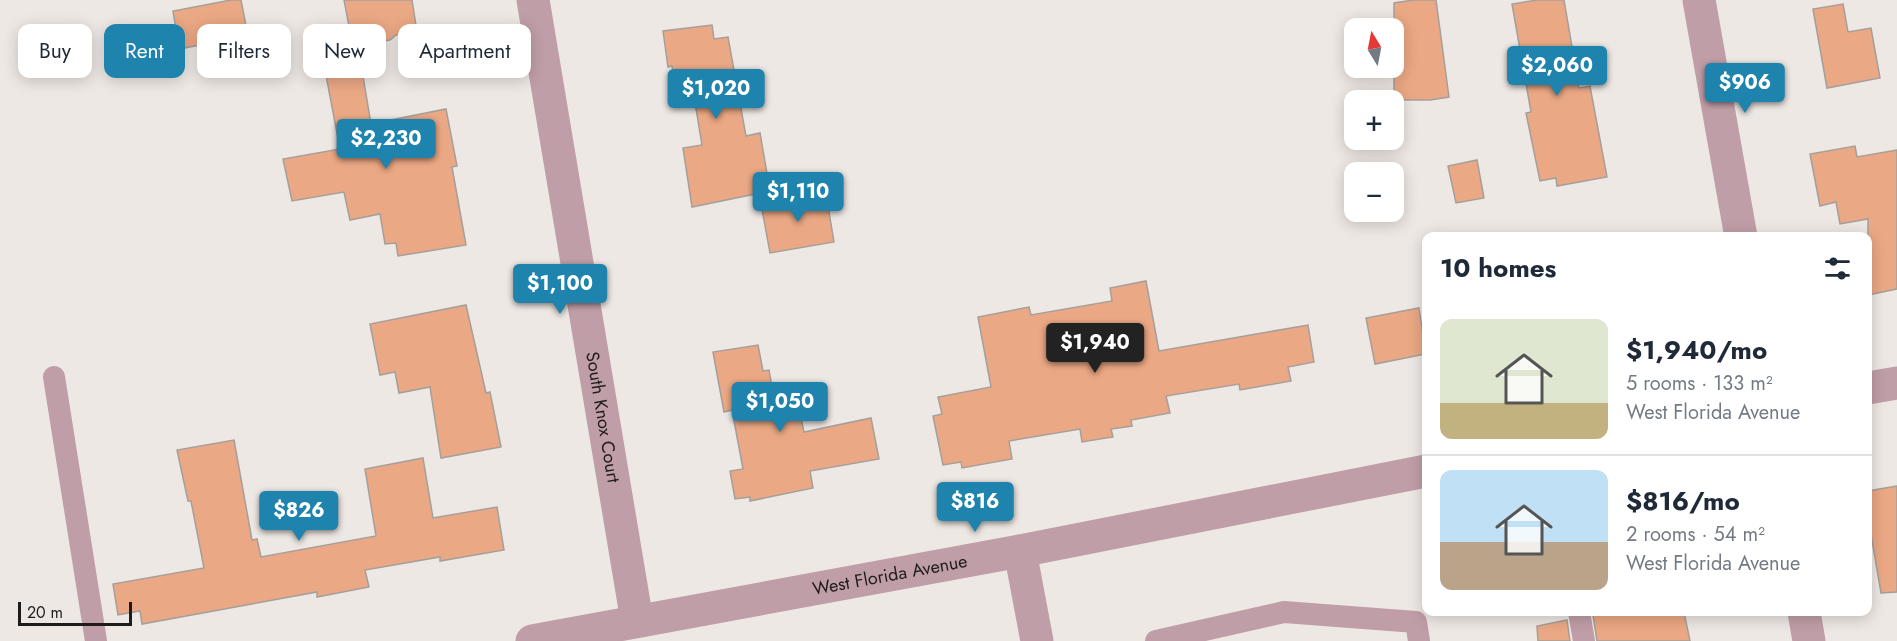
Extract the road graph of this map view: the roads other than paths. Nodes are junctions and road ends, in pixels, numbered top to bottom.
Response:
1 (533, 0) edge
2 (1699, 0) edge
3 (1740, 232) edge
4 (54, 377) dead end
5 (1897, 383) edge
6 (1872, 387) edge
7 (1422, 472) edge
8 (1020, 550) junction
9 (1580, 616) edge
10 (1805, 616) edge
11 (637, 621) junction
12 (1422, 625) edge
13 (96, 641) edge
14 (532, 641) edge
15 (1037, 641) edge
16 (1156, 641) edge
17 (1584, 641) edge
18 (1809, 641) edge

1 - 11 street, South Knox Court
2 - 3 street
4 - 13 lane
5 - 6 street
7 - 8 street, West Florida Avenue
8 - 11 street, West Florida Avenue
8 - 15 street
9 - 17 lane
10 - 18 street
11 - 14 street, West Florida Avenue
12 - 16 lane

